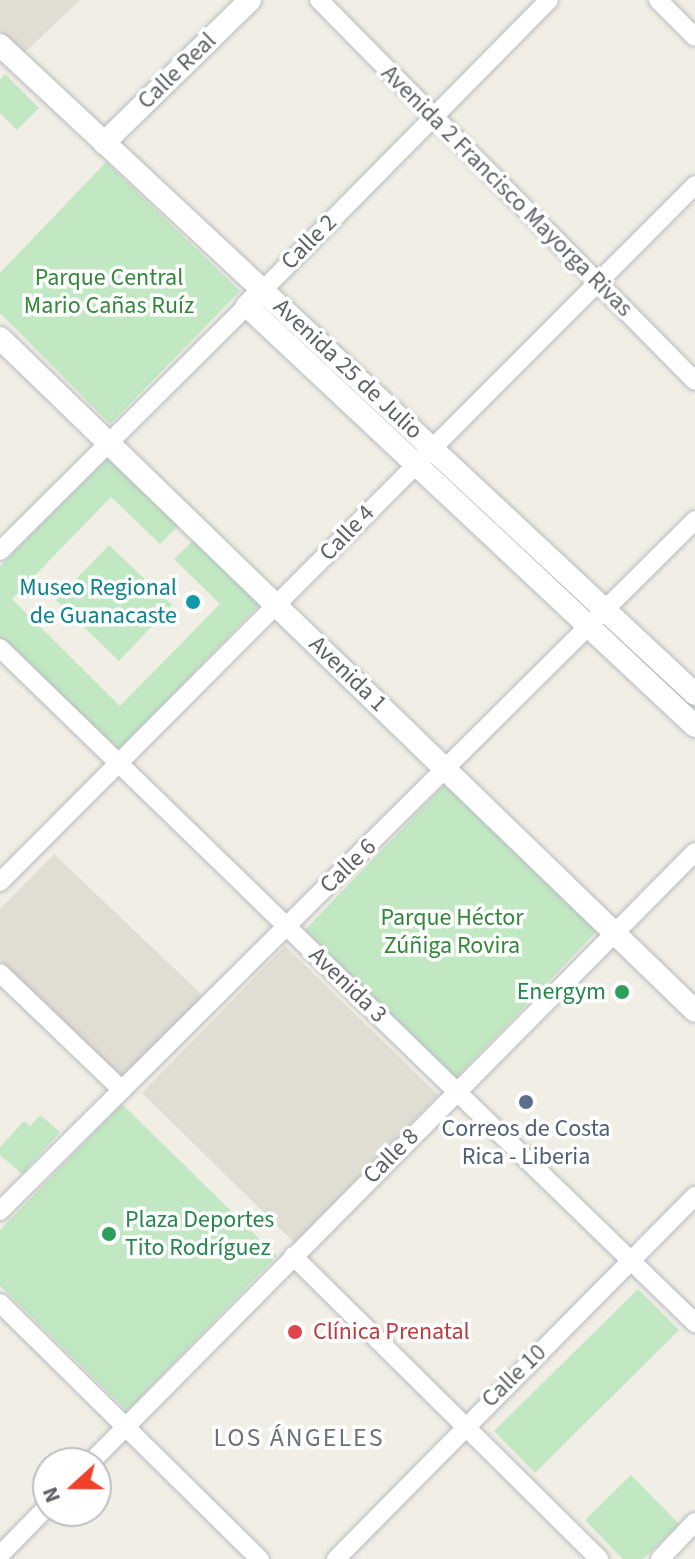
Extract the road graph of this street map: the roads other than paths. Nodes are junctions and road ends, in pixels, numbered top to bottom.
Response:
1 (250, 0) edge
2 (319, 0) edge
3 (549, 0) edge
4 (658, 0) edge
5 (695, 37) edge
6 (0, 45) edge
7 (434, 116) junction
8 (104, 143) junction
9 (695, 185) edge
10 (598, 283) junction
11 (255, 298) junction
12 (0, 338) edge
13 (695, 381) edge
14 (110, 444) junction
15 (430, 447) junction
16 (414, 463) junction
17 (695, 520) edge
18 (0, 551) edge
19 (276, 605) junction
20 (605, 610) junction
21 (588, 626) junction
22 (0, 648) edge
23 (695, 694) edge
24 (695, 726) edge
25 (119, 763) junction
26 (447, 770) junction
27 (695, 852) edge
28 (0, 882) edge
29 (286, 926) junction
30 (613, 931) junction
31 (0, 973) edge
32 (695, 1011) edge
33 (122, 1090) junction
34 (456, 1091) junction
35 (695, 1196) edge
36 (0, 1211) edge
37 (293, 1256) junction
38 (631, 1261) junction
39 (0, 1303) edge
40 (695, 1323) edge
41 (127, 1424) junction
42 (463, 1425) junction
43 (105, 1447) edge
44 (32, 1522) edge
45 (695, 1522) edge
46 (0, 1555) edge
47 (260, 1559) edge
48 (336, 1559) edge
49 (599, 1559) edge
50 (660, 1559) edge

1 - 8 street, Calle Real
2 - 7 street, Avenida 2 Francisco Mayorga Rivas
3 - 7 street, Calle 2
4 - 5 street
6 - 8 street, Avenida 25 de Julio
7 - 10 street, Avenida 2 Francisco Mayorga Rivas
7 - 11 street, Calle 2
8 - 11 street, Avenida 25 de Julio
9 - 10 street, Calle 4
10 - 13 street, Avenida 2 Francisco Mayorga Rivas
10 - 15 street, Calle 4
11 - 14 street, Calle 2
11 - 15 street, Avenida 25 de Julio
11 - 16 street, Avenida 25 de Julio
12 - 14 street, Avenida 1
14 - 18 street, Calle 2
14 - 19 street, Avenida 1
15 - 16 street, Calle 4
15 - 20 street, Avenida 25 de Julio
16 - 19 street, Calle 4
16 - 21 street, Avenida 25 de Julio
17 - 20 street, Calle 6
19 - 25 street, Calle 4
19 - 26 street, Avenida 1
20 - 21 street, Calle 6
20 - 23 street, Avenida 25 de Julio
21 - 24 street, Avenida 25 de Julio
21 - 26 street, Calle 6
22 - 25 street, Avenida 3
25 - 28 street, Calle 4
25 - 29 street, Avenida 3
26 - 29 street, Calle 6
26 - 30 street, Avenida 1
27 - 30 street, Calle 8
29 - 33 street, Calle 6
29 - 34 street, Avenida 3
30 - 32 street, Avenida 1
30 - 34 street, Calle 8
31 - 33 street
33 - 36 street, Calle 6
34 - 37 street, Calle 8
34 - 38 street, Avenida 3
35 - 38 street, Calle 10
37 - 41 street, Calle 8
37 - 42 street
38 - 40 street, Avenida 3
38 - 42 street, Calle 10
39 - 41 street
41 - 43 street, Calle 8
41 - 47 street
42 - 48 street, Calle 10
42 - 49 street
44 - 46 street
45 - 50 street

